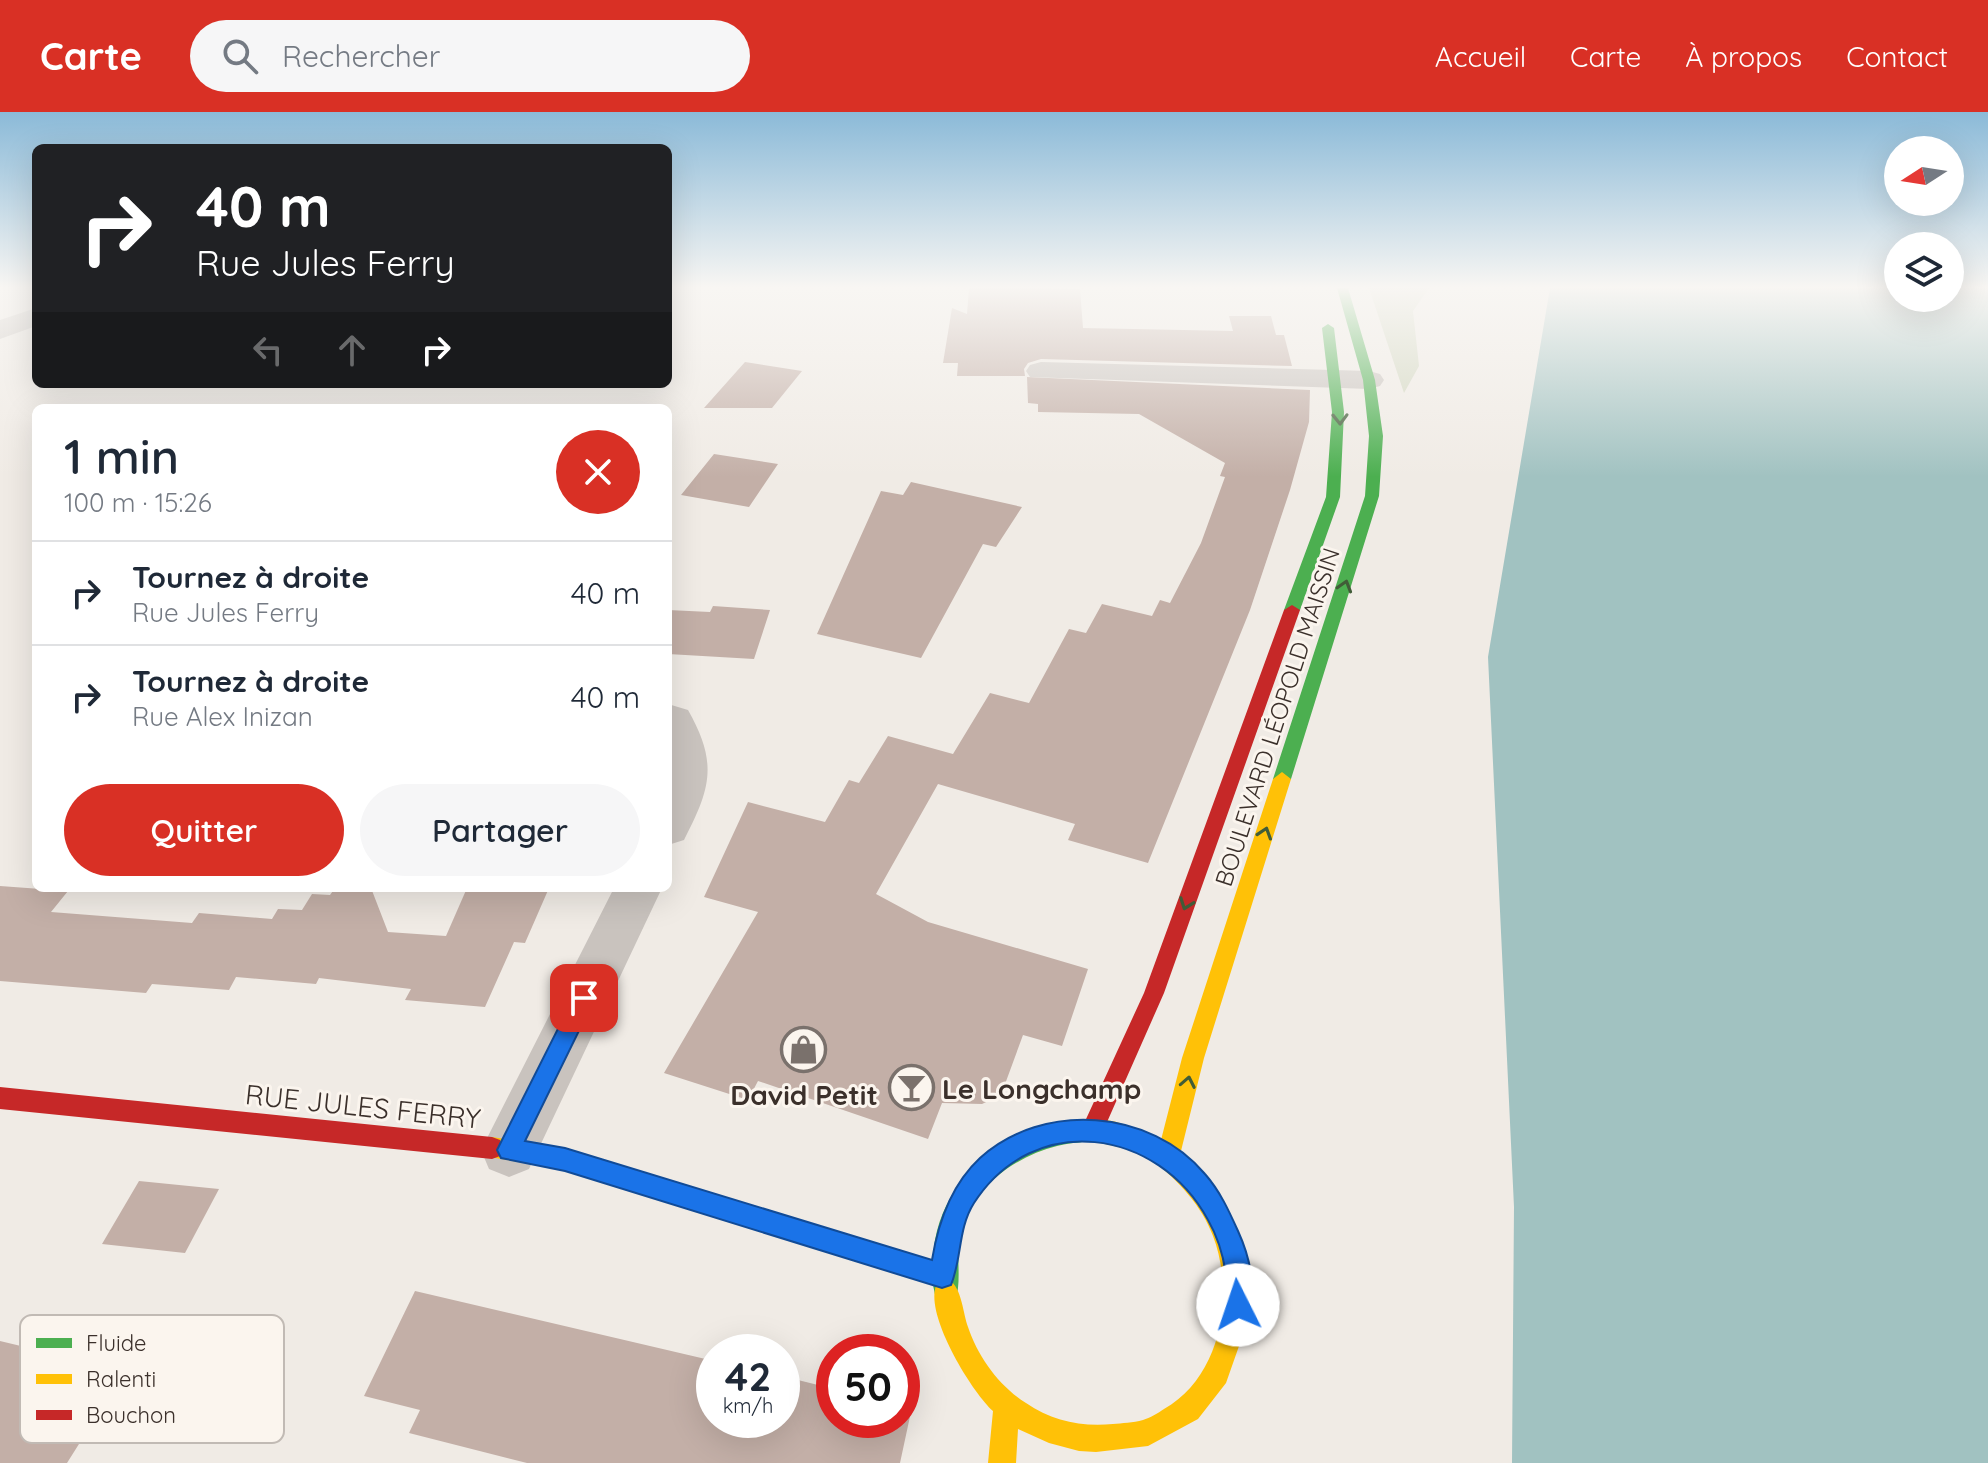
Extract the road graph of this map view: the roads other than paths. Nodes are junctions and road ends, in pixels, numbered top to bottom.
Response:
1 (1332, 351) edge
2 (1361, 351) edge
3 (1041, 371) dead end
4 (1339, 379) junction
5 (1369, 380) junction
6 (672, 721) edge
7 (672, 819) edge
8 (636, 892) edge
9 (0, 1098) edge
10 (1092, 1130) junction
11 (509, 1150) junction
12 (1168, 1157) junction
13 (942, 1276) junction
14 (1006, 1409) junction
15 (1002, 1463) edge

1 - 4 street, BOULEVARD LÉOPOLD MAISSIN
2 - 5 street, BOULEVARD LÉOPOLD MAISSIN
3 - 4 street
4 - 5 street
4 -> 10 street, BOULEVARD LÉOPOLD MAISSIN
12 -> 5 street, BOULEVARD LÉOPOLD MAISSIN
6 - 7 street
8 - 11 street
9 - 11 street, RUE JULES FERRY
10 - 12 street
10 - 13 street
11 - 13 street, RUE JULES FERRY
12 - 14 street
13 - 14 street
14 - 15 street

